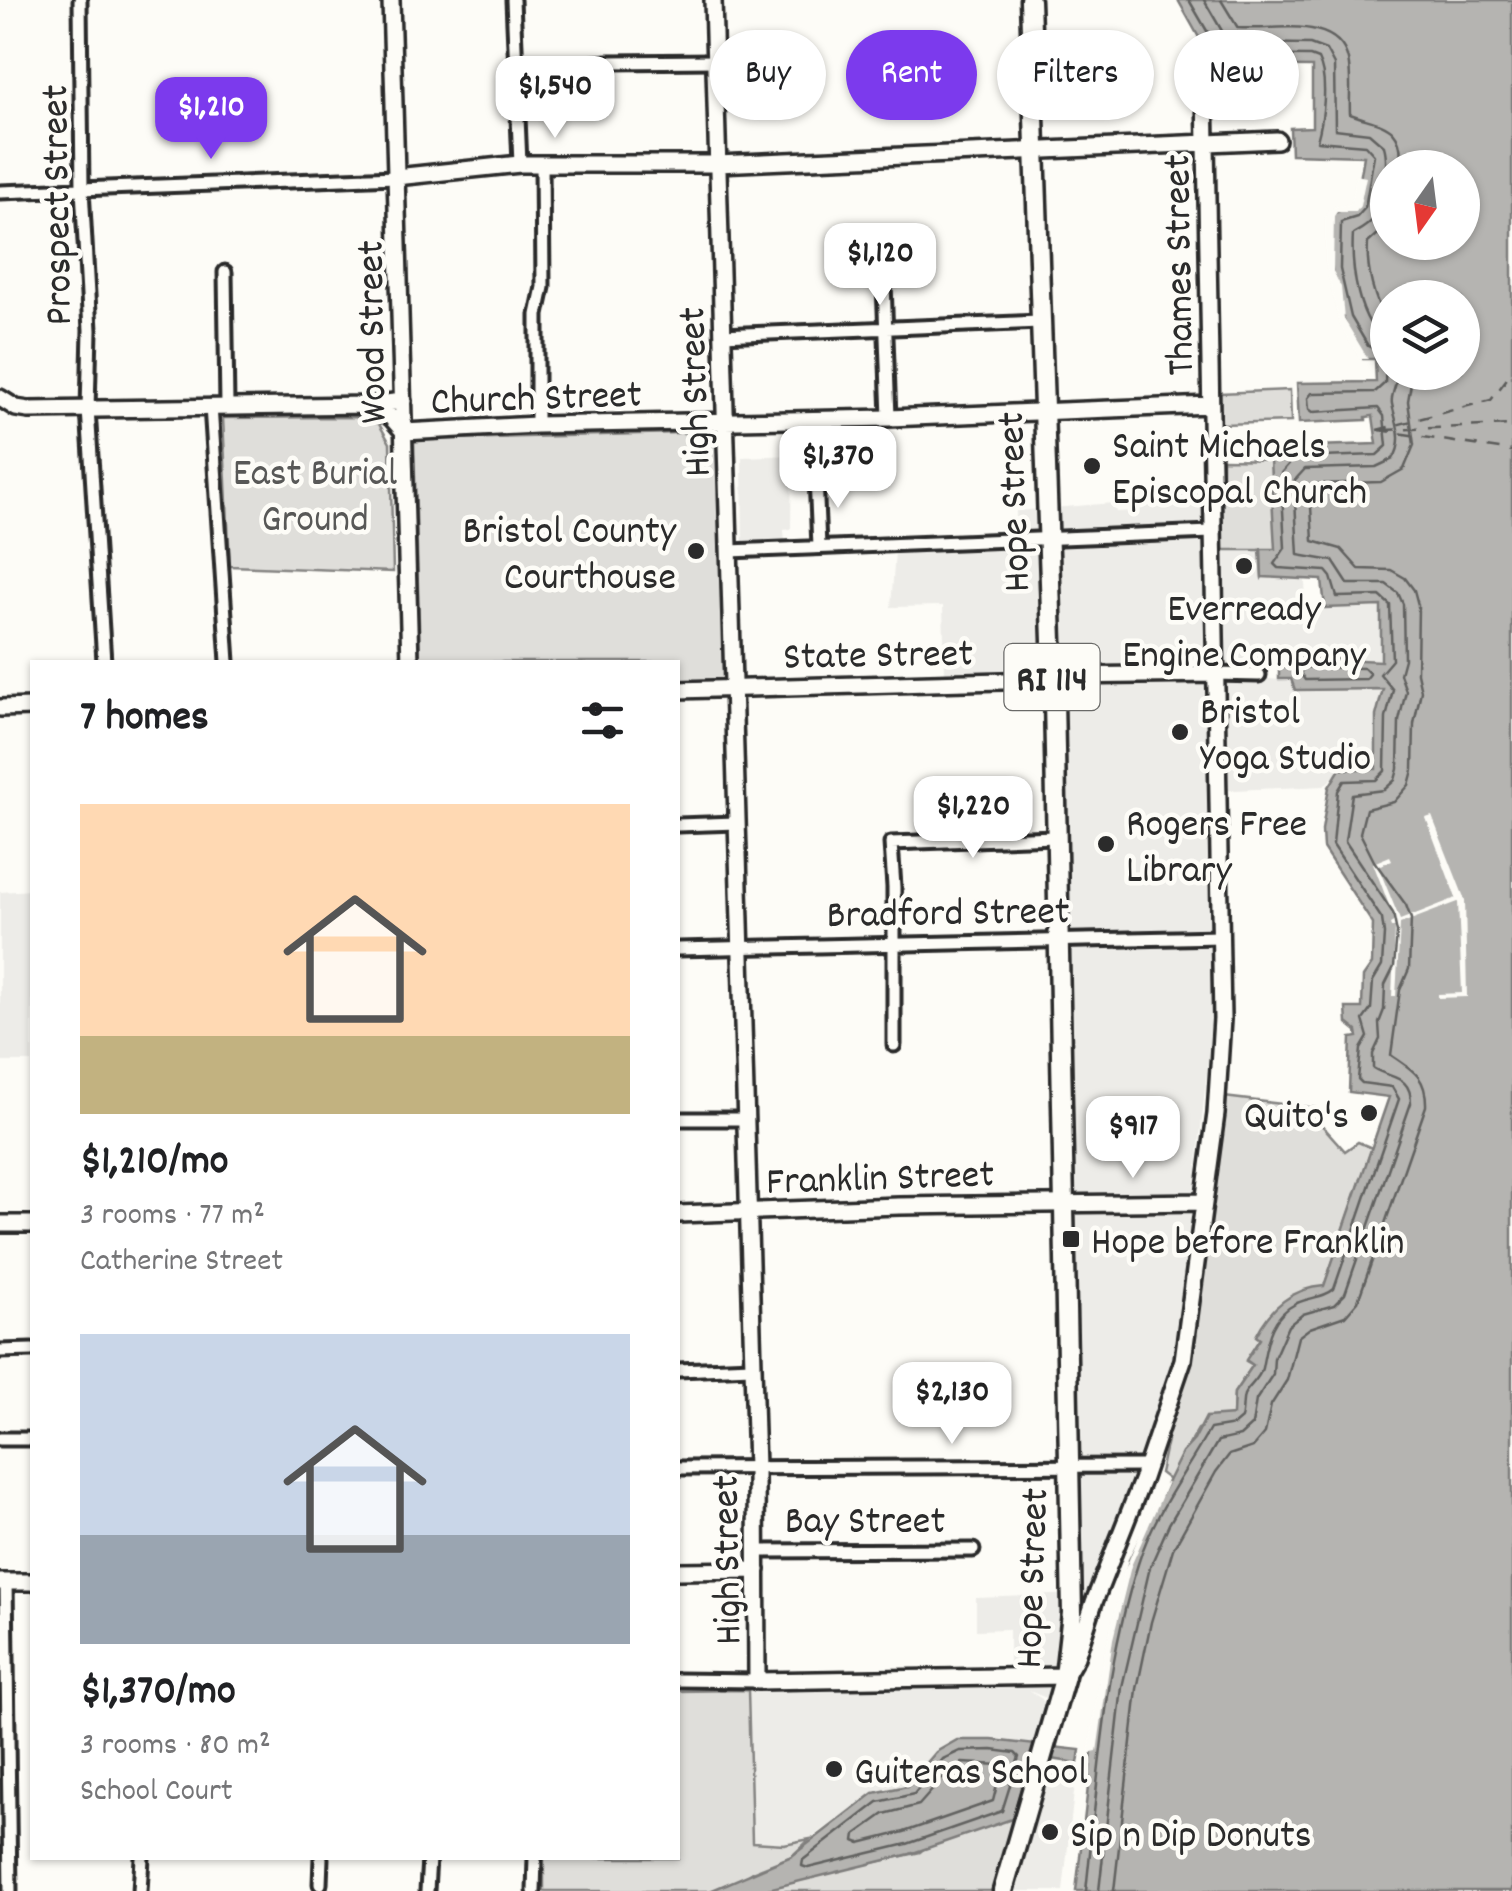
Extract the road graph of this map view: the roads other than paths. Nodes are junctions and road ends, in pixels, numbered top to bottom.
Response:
1 (80, 0) edge
2 (390, 0) edge
3 (513, 0) edge
4 (712, 0) edge
5 (1030, 0) edge
6 (713, 30) edge
7 (710, 61) edge
8 (562, 66) dead end
9 (716, 120) edge
10 (1206, 120) edge
11 (1278, 140) dead end
12 (1206, 143) junction
13 (1034, 150) junction
14 (520, 164) junction
15 (542, 164) junction
16 (717, 164) junction
17 (396, 177) junction
18 (82, 189) junction
19 (0, 192) edge
20 (884, 256) dead end
21 (226, 272) dead end
22 (1039, 322) junction
23 (885, 328) junction
24 (722, 335) junction
25 (0, 398) edge
26 (402, 401) junction
27 (1210, 405) junction
28 (219, 406) junction
29 (369, 406) junction
30 (88, 408) junction
31 (1043, 412) junction
32 (890, 418) junction
33 (725, 422) junction
34 (537, 425) junction
35 (404, 432) junction
36 (816, 476) dead end
37 (1212, 532) junction
38 (1048, 537) junction
39 (819, 547) junction
40 (729, 550) junction
41 (104, 660) edge
42 (228, 660) edge
43 (410, 660) edge
44 (1215, 674) junction
45 (1259, 675) dead end
46 (1052, 677) junction
47 (732, 689) junction
48 (680, 690) edge
49 (30, 707) edge
50 (0, 708) edge
51 (737, 823) junction
52 (680, 825) edge
53 (1056, 837) junction
54 (1221, 938) junction
55 (1059, 939) junction
56 (895, 943) junction
57 (740, 947) junction
58 (680, 949) edge
59 (894, 1045) dead end
60 (680, 1119) edge
61 (745, 1119) junction
62 (1204, 1202) junction
63 (1062, 1204) junction
64 (748, 1212) junction
65 (680, 1214) edge
66 (0, 1224) edge
67 (30, 1224) edge
68 (30, 1350) edge
69 (0, 1351) edge
70 (752, 1367) junction
71 (680, 1370) edge
72 (30, 1439) edge
73 (0, 1440) edge
74 (1148, 1466) junction
75 (1068, 1467) junction
76 (680, 1468) edge
77 (756, 1468) junction
78 (973, 1550) dead end
79 (757, 1551) junction
80 (757, 1570) junction
81 (680, 1571) edge
82 (3, 1582) edge
83 (30, 1582) edge
84 (1094, 1602) junction
85 (1072, 1608) junction
86 (1066, 1676) junction
87 (680, 1680) edge
88 (757, 1681) junction
89 (142, 1860) edge
90 (321, 1860) edge
91 (428, 1860) edge
92 (534, 1860) edge
93 (320, 1884) dead end
94 (10, 1891) edge
95 (140, 1891) edge
96 (427, 1891) edge
97 (534, 1891) edge
98 (1004, 1891) edge

1 - 18 street, Prospect Street
2 - 17 street, Wood Street
3 - 14 street
4 - 6 street, High Street
5 - 13 main road, Hope Street / RI 114
7 - 8 street
9 - 16 street, High Street
10 - 12 street, Thames Street
11 - 12 street
12 - 13 street
12 - 27 street, Thames Street
13 - 16 street
13 - 22 main road, Hope Street / RI 114
14 - 15 street
14 - 17 street
15 - 16 street
15 - 34 street
16 - 24 street, High Street
17 - 18 street
17 - 26 street, Wood Street
18 - 19 street
18 - 30 street, Prospect Street
20 - 23 street
21 - 28 street
22 - 23 street
22 - 31 main road, Hope Street / RI 114
23 - 24 street
23 - 32 street
24 - 33 street, High Street
25 - 30 street
26 - 29 street
26 - 35 street, Wood Street
27 - 31 street, Church Street
27 - 37 street, Thames Street
28 - 29 street
28 - 30 street
28 - 42 street
29 - 35 street
30 - 41 street, Prospect Street
31 - 32 street, Church Street
31 - 38 main road, Hope Street / RI 114
32 - 33 street, Church Street
33 - 34 street, Church Street
33 - 40 street, High Street
34 - 35 street, Church Street
35 - 43 street, Wood Street
36 - 39 street
37 - 38 street
37 - 44 street, Thames Street
38 - 39 street
38 - 46 main road, Hope Street / RI 114
39 - 40 street
40 - 47 street, High Street
44 - 45 street, State Street
44 - 46 street, State Street
44 - 54 street, Thames Street
46 - 47 street, State Street
46 - 53 main road, Hope Street / RI 114
47 - 48 street, State Street
47 - 51 street, High Street
49 - 50 street
51 - 52 street
51 - 57 street, High Street
53 - 55 main road, Hope Street / RI 114
53 - 56 street
54 - 55 street, Bradford Street
54 - 62 street, Thames Street
55 - 56 street, Bradford Street
55 - 63 main road, Hope Street / RI 114
56 - 57 street, Bradford Street
56 - 59 street
57 - 58 street, Bradford Street
57 - 61 street, High Street
60 - 61 street
61 - 64 street, High Street
62 - 63 street, Franklin Street
62 - 74 street, Thames Street
63 - 64 street, Franklin Street
63 - 75 main road, Hope Street / RI 114
64 - 65 street, Franklin Street
64 - 70 street, High Street
66 - 67 street
68 - 69 street
70 - 71 street
70 - 77 street, High Street
72 - 73 street
74 - 75 street
74 - 84 street, Thames Street
75 - 77 street
75 - 85 main road, Hope Street / RI 114
76 - 77 street
77 - 79 street, High Street
78 - 79 street, Bay Street
79 - 80 street, High Street
80 - 81 street
80 - 88 street, High Street
82 - 83 street
82 - 94 street
84 - 85 street
84 - 86 street, Thames Street
85 - 86 main road, Hope Street / RI 114
86 - 88 street
86 - 98 main road, Hope Street / RI 114
87 - 88 street
89 - 95 street
90 - 93 street
91 - 96 street
92 - 97 street

